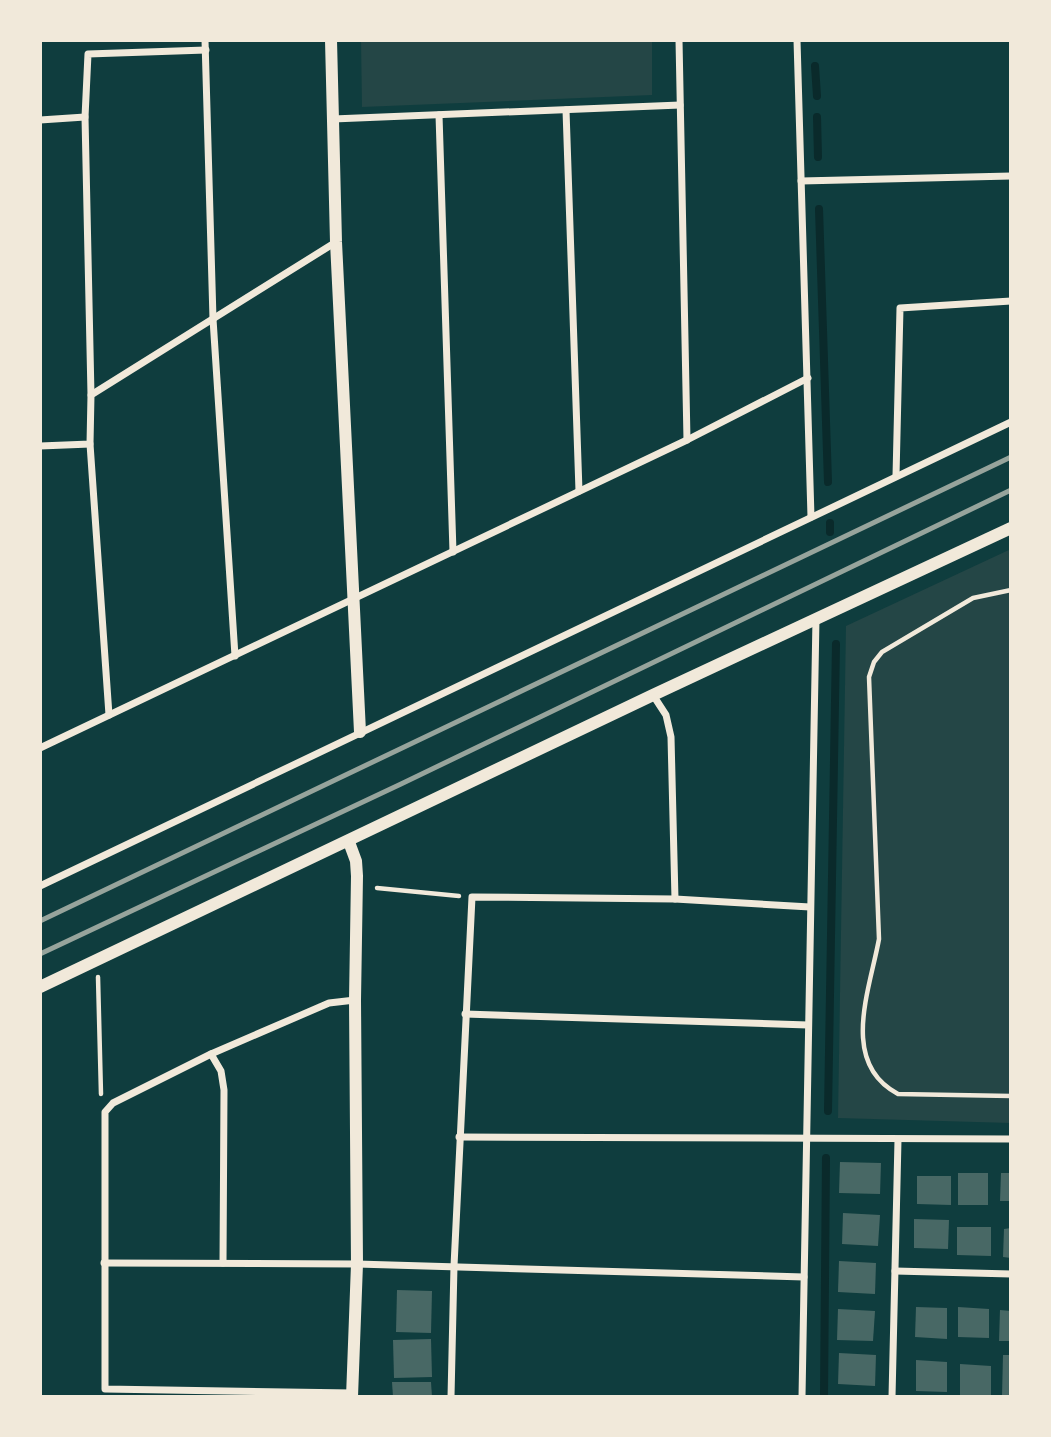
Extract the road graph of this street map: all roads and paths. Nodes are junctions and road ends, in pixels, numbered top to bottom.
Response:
1 (205, 40) edge
2 (331, 40) edge
3 (679, 40) edge
4 (797, 40) edge
5 (206, 50) junction
6 (680, 105) junction
7 (566, 110) junction
8 (439, 115) junction
9 (85, 117) junction
10 (333, 119) junction
11 (40, 120) edge
12 (1011, 176) edge
13 (802, 181) junction
14 (336, 242) junction
15 (1011, 301) edge
16 (213, 319) junction
17 (808, 379) junction
18 (91, 396) junction
19 (1011, 422) edge
20 (687, 440) junction
21 (90, 444) junction
22 (40, 446) edge
23 (897, 476) junction
24 (579, 491) junction
25 (811, 517) junction
26 (1011, 528) edge
27 (453, 552) junction
28 (1011, 590) edge
29 (353, 599) junction
30 (816, 618) junction
31 (235, 656) junction
32 (653, 695) junction
33 (110, 715) junction
34 (360, 732) junction
35 (40, 748) edge
36 (349, 842) junction
37 (40, 886) edge
38 (377, 888) dead end
39 (472, 897) junction
40 (675, 899) junction
41 (810, 907) junction
42 (98, 977) dead end
43 (40, 987) edge
44 (355, 1000) junction
45 (464, 1014) junction
46 (808, 1025) junction
47 (211, 1054) junction
48 (1011, 1096) edge
49 (105, 1112) junction
50 (459, 1137) junction
51 (807, 1139) junction
52 (1011, 1139) edge
53 (898, 1140) junction
54 (104, 1263) junction
55 (223, 1263) junction
56 (357, 1264) junction
57 (454, 1266) junction
58 (895, 1271) junction
59 (1011, 1273) edge
60 (804, 1277) junction
61 (186, 1393) edge
62 (352, 1395) edge
63 (452, 1397) edge
64 (802, 1397) edge
65 (892, 1397) edge

1 - 5 street
2 - 10 street
3 - 6 street
4 - 13 street
5 - 9 street
5 - 16 street
6 - 7 street
6 - 20 street
7 - 8 street
7 - 24 street
8 - 10 street
8 - 27 street
9 - 11 street
9 - 18 street
10 - 14 street
12 - 13 street
13 - 17 street
14 - 16 street
14 - 29 street
15 - 23 street
16 - 18 street
16 - 31 street
17 - 20 street
17 - 25 street
18 - 21 street
19 - 23 street
20 - 24 street
21 - 22 street
21 - 33 street
23 - 25 street
24 - 27 street
25 - 34 street
26 - 30 street
27 - 29 street
28 - 48 path
29 - 31 street
29 - 34 street
30 - 32 street
30 - 41 street
31 - 33 street
32 - 36 street
32 - 40 street
33 - 35 street
34 - 37 street
36 - 43 street
36 - 44 street
38 - 39 path
39 - 40 street
39 - 45 street
40 - 41 street
41 - 46 street
42 - 49 path
44 - 47 street
44 - 56 street
45 - 46 street
45 - 50 street
46 - 51 street
47 - 49 street
47 - 55 street
49 - 54 street
50 - 51 street
50 - 57 street
51 - 53 street
51 - 60 street
52 - 53 street
53 - 58 street
54 - 55 street
54 - 61 street
55 - 56 street
56 - 57 street
56 - 62 street
57 - 60 street
57 - 63 street
58 - 59 street
58 - 65 street
60 - 64 street
61 - 62 street

